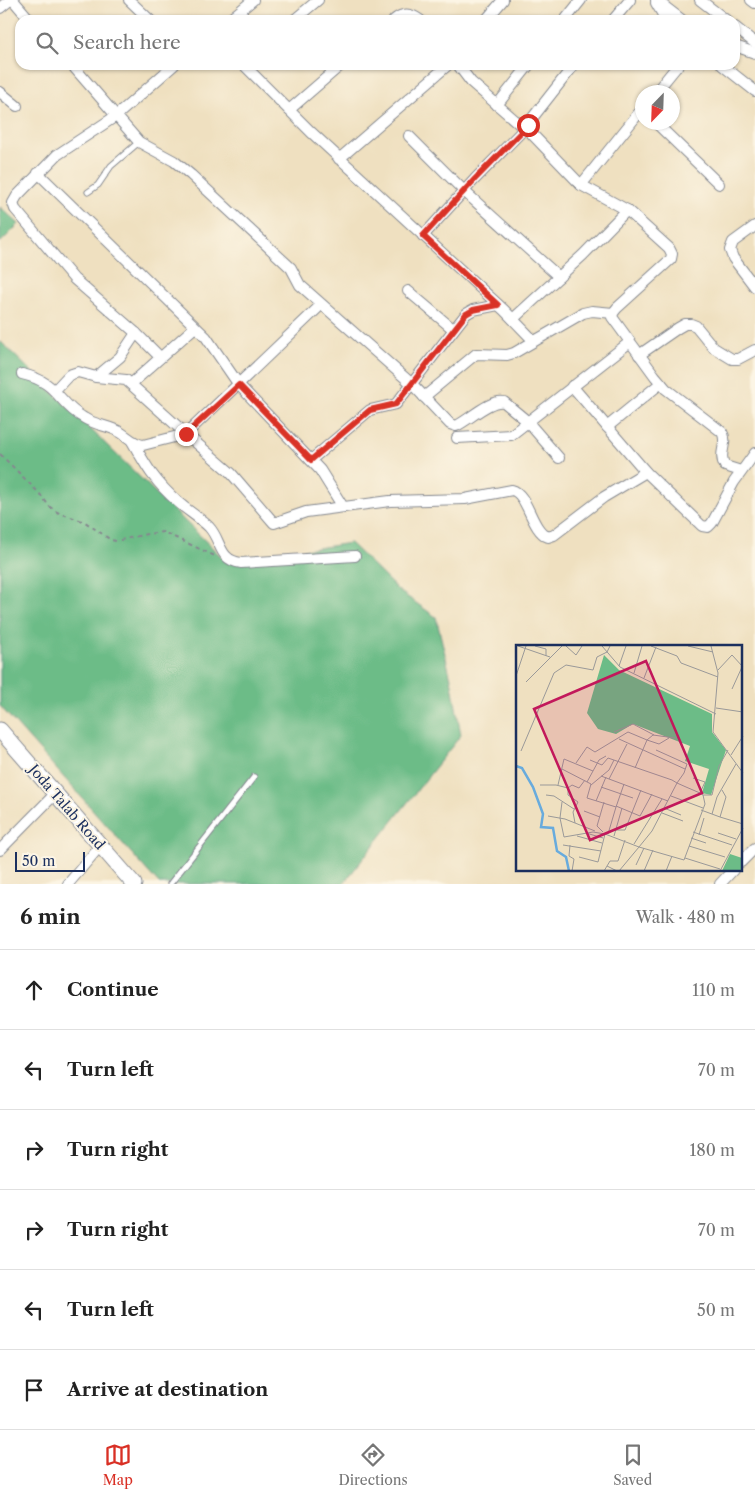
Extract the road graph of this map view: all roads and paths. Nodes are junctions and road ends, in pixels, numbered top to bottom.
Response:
1 (11, 0) edge
2 (129, 0) edge
3 (253, 0) edge
4 (318, 0) edge
5 (503, 0) edge
6 (581, 0) edge
7 (630, 0) edge
8 (655, 0) edge
9 (700, 0) edge
10 (751, 0) edge
11 (755, 3) edge
12 (0, 8) edge
13 (25, 15) edge
14 (145, 15) edge
15 (235, 15) edge
16 (300, 15) edge
17 (490, 15) edge
18 (569, 15) edge
19 (617, 15) edge
20 (663, 15) edge
21 (675, 15) edge
22 (720, 15) edge
23 (740, 31) edge
24 (755, 43) edge
25 (740, 48) edge
26 (755, 53) edge
27 (76, 70) edge
28 (168, 70) edge
29 (249, 70) edge
30 (336, 70) edge
31 (442, 70) edge
32 (461, 70) edge
33 (525, 70) edge
34 (570, 70) edge
35 (674, 70) edge
36 (728, 70) edge
37 (662, 85) edge
38 (755, 91) edge
39 (0, 92) edge
40 (497, 105) junction
41 (17, 106) dead end
42 (289, 110) junction
43 (116, 116) junction
44 (635, 119) edge
45 (526, 127) junction
46 (663, 130) edge
47 (409, 136) dead end
48 (139, 142) junction
49 (340, 159) junction
50 (38, 173) junction
51 (719, 184) dead end
52 (581, 185) junction
53 (464, 191) junction
54 (88, 192) dead end
55 (627, 210) junction
56 (755, 226) edge
57 (423, 236) junction
58 (559, 277) junction
59 (755, 287) edge
60 (408, 291) dead end
61 (321, 305) junction
62 (498, 305) junction
63 (613, 313) junction
64 (513, 319) junction
65 (195, 327) junction
66 (453, 329) junction
67 (136, 334) junction
68 (534, 340) junction
69 (630, 342) junction
70 (755, 350) edge
71 (639, 355) junction
72 (160, 357) junction
73 (22, 374) dead end
74 (96, 378) junction
75 (661, 383) junction
76 (131, 384) junction
77 (412, 384) junction
78 (239, 385) junction
79 (572, 386) junction
80 (54, 390) junction
81 (424, 397) junction
82 (527, 422) junction
83 (607, 427) junction
84 (186, 434) junction
85 (457, 438) dead end
86 (132, 441) junction
87 (755, 453) edge
88 (0, 454) edge
89 (559, 458) dead end
90 (311, 460) junction
91 (741, 471) junction
92 (646, 472) junction
93 (343, 507) junction
94 (355, 556) dead end
95 (229, 560) junction
96 (0, 730) edge
97 (254, 778) dead end
98 (55, 794) junction
99 (100, 846) junction
100 (0, 850) edge
101 (753, 853) edge
102 (742, 861) edge
103 (731, 872) edge
104 (68, 884) edge
105 (134, 884) edge
106 (170, 884) edge
107 (720, 884) edge

1 - 12 street
1 - 13 street
2 - 14 street
3 - 15 street
4 - 16 street
5 - 17 street
6 - 18 street
7 - 19 street
8 - 20 street
8 - 21 street
9 - 22 street
10 - 11 street
23 - 24 street
25 - 26 street
27 - 43 street
28 - 43 street
29 - 42 street
30 - 42 street
31 - 49 street
32 - 40 street
33 - 40 street
34 - 45 street
35 - 37 street
36 - 38 street
39 - 41 street
40 - 45 street
42 - 49 street
43 - 48 street
43 - 50 street
44 - 52 street
45 - 52 street
45 - 53 street
46 - 51 street
47 - 53 street
48 - 54 lane
48 - 61 street
49 - 57 street
50 - 65 street
50 - 67 street
52 - 55 street
53 - 57 street
53 - 58 street
55 - 58 street
55 - 63 street
56 - 59 street
57 - 62 street
58 - 64 street
60 - 66 street
61 - 77 street
61 - 78 street
62 - 64 street
62 - 66 street
63 - 68 street
63 - 69 street
64 - 68 street
65 - 72 street
65 - 78 street
66 - 77 street
67 - 72 street
67 - 74 street
68 - 81 street
69 - 71 street
69 - 79 street
70 - 71 street
71 - 75 street
72 - 76 street
73 - 80 street
74 - 76 street
74 - 80 street
75 - 83 street
75 - 91 street
76 - 84 street
77 - 81 street
77 - 90 street
78 - 84 street
78 - 90 street
79 - 82 street
79 - 83 street
80 - 86 street
81 - 82 street
82 - 85 street
82 - 89 street
83 - 92 street
84 - 86 street
84 - 93 street
86 - 95 street
87 - 91 street
88 - 95 path
90 - 93 street
91 - 92 street
92 - 93 street
94 - 95 street
96 - 98 street, Joda Talab Road
97 - 106 lane
98 - 99 street, Joda Talab Road
98 - 100 street
99 - 104 street
99 - 105 street, Joda Talab Road
101 - 102 street
103 - 107 street

